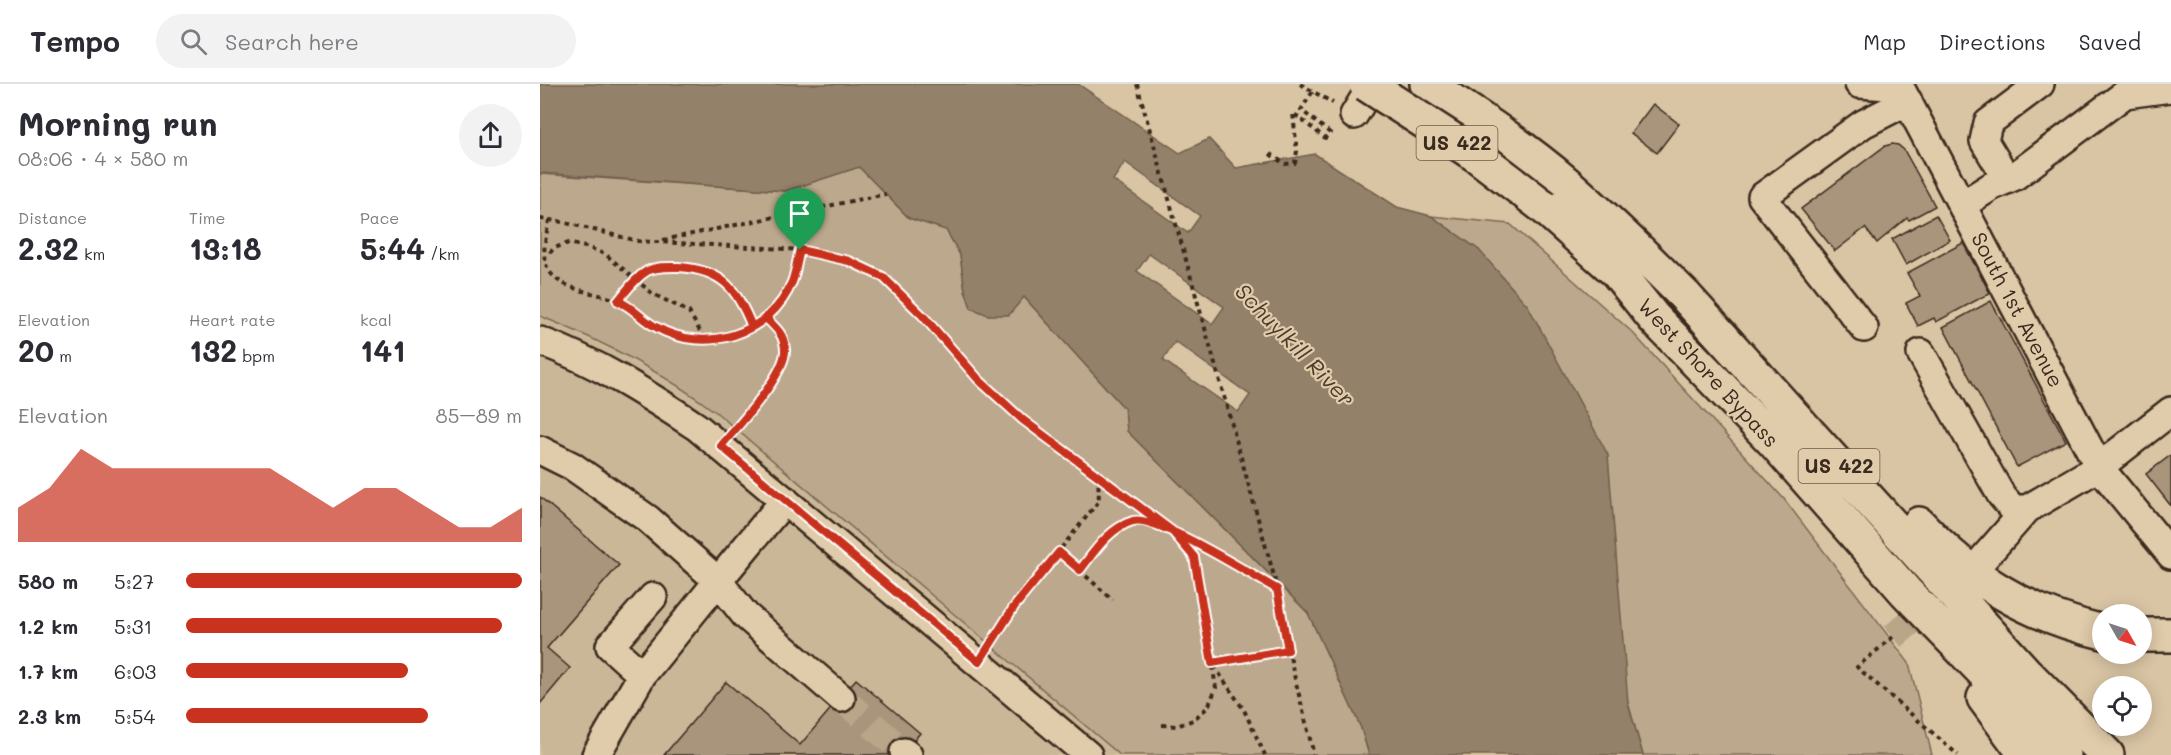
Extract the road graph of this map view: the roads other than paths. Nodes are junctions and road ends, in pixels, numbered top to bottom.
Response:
1 (1366, 84) edge
2 (1373, 84) edge
3 (1427, 84) edge
4 (1859, 84) edge
5 (2040, 84) edge
6 (2171, 88) edge
7 (1907, 92) edge
8 (2111, 92) edge
9 (1353, 115) road end
10 (2007, 179) junction
11 (1962, 205) junction
12 (1686, 297) junction
13 (1864, 328) dead end
14 (540, 341) edge
15 (1921, 353) dead end
16 (2171, 411) edge
17 (540, 450) edge
18 (2099, 467) junction
19 (785, 500) junction
20 (1825, 500) junction
21 (2027, 509) junction
22 (2171, 555) edge
23 (1984, 558) tunnel mouth
24 (718, 581) junction
25 (653, 597) dead end
26 (2092, 629) edge
27 (2152, 635) edge
28 (2171, 635) edge
29 (642, 675) junction
30 (841, 698) tunnel mouth
31 (596, 755) edge
32 (1088, 755) edge
33 (2026, 755) edge
34 (2064, 755) edge
35 (2107, 755) edge

1 - 20 highway, West Shore Bypass / US 422, bridge
2 - 9 street
3 - 12 highway, West Shore Bypass / US 422
4 - 7 street
5 - 10 street
6 - 8 street
7 - 11 street, South 1st Avenue
7 - 13 street
8 - 10 street
10 - 11 street
11 - 18 street, South 1st Avenue
12 - 26 highway
12 - 35 highway, West Shore Bypass / US 422
14 - 19 street
15 - 21 street
16 - 18 street
17 - 24 street
18 - 21 street
18 - 22 street, South 1st Avenue
19 - 24 street
19 - 32 street
20 - 33 highway
20 - 34 highway, West Shore Bypass / US 422
21 - 23 street
24 - 29 street
24 - 30 street
25 - 29 street
27 - 28 highway
29 - 31 street

